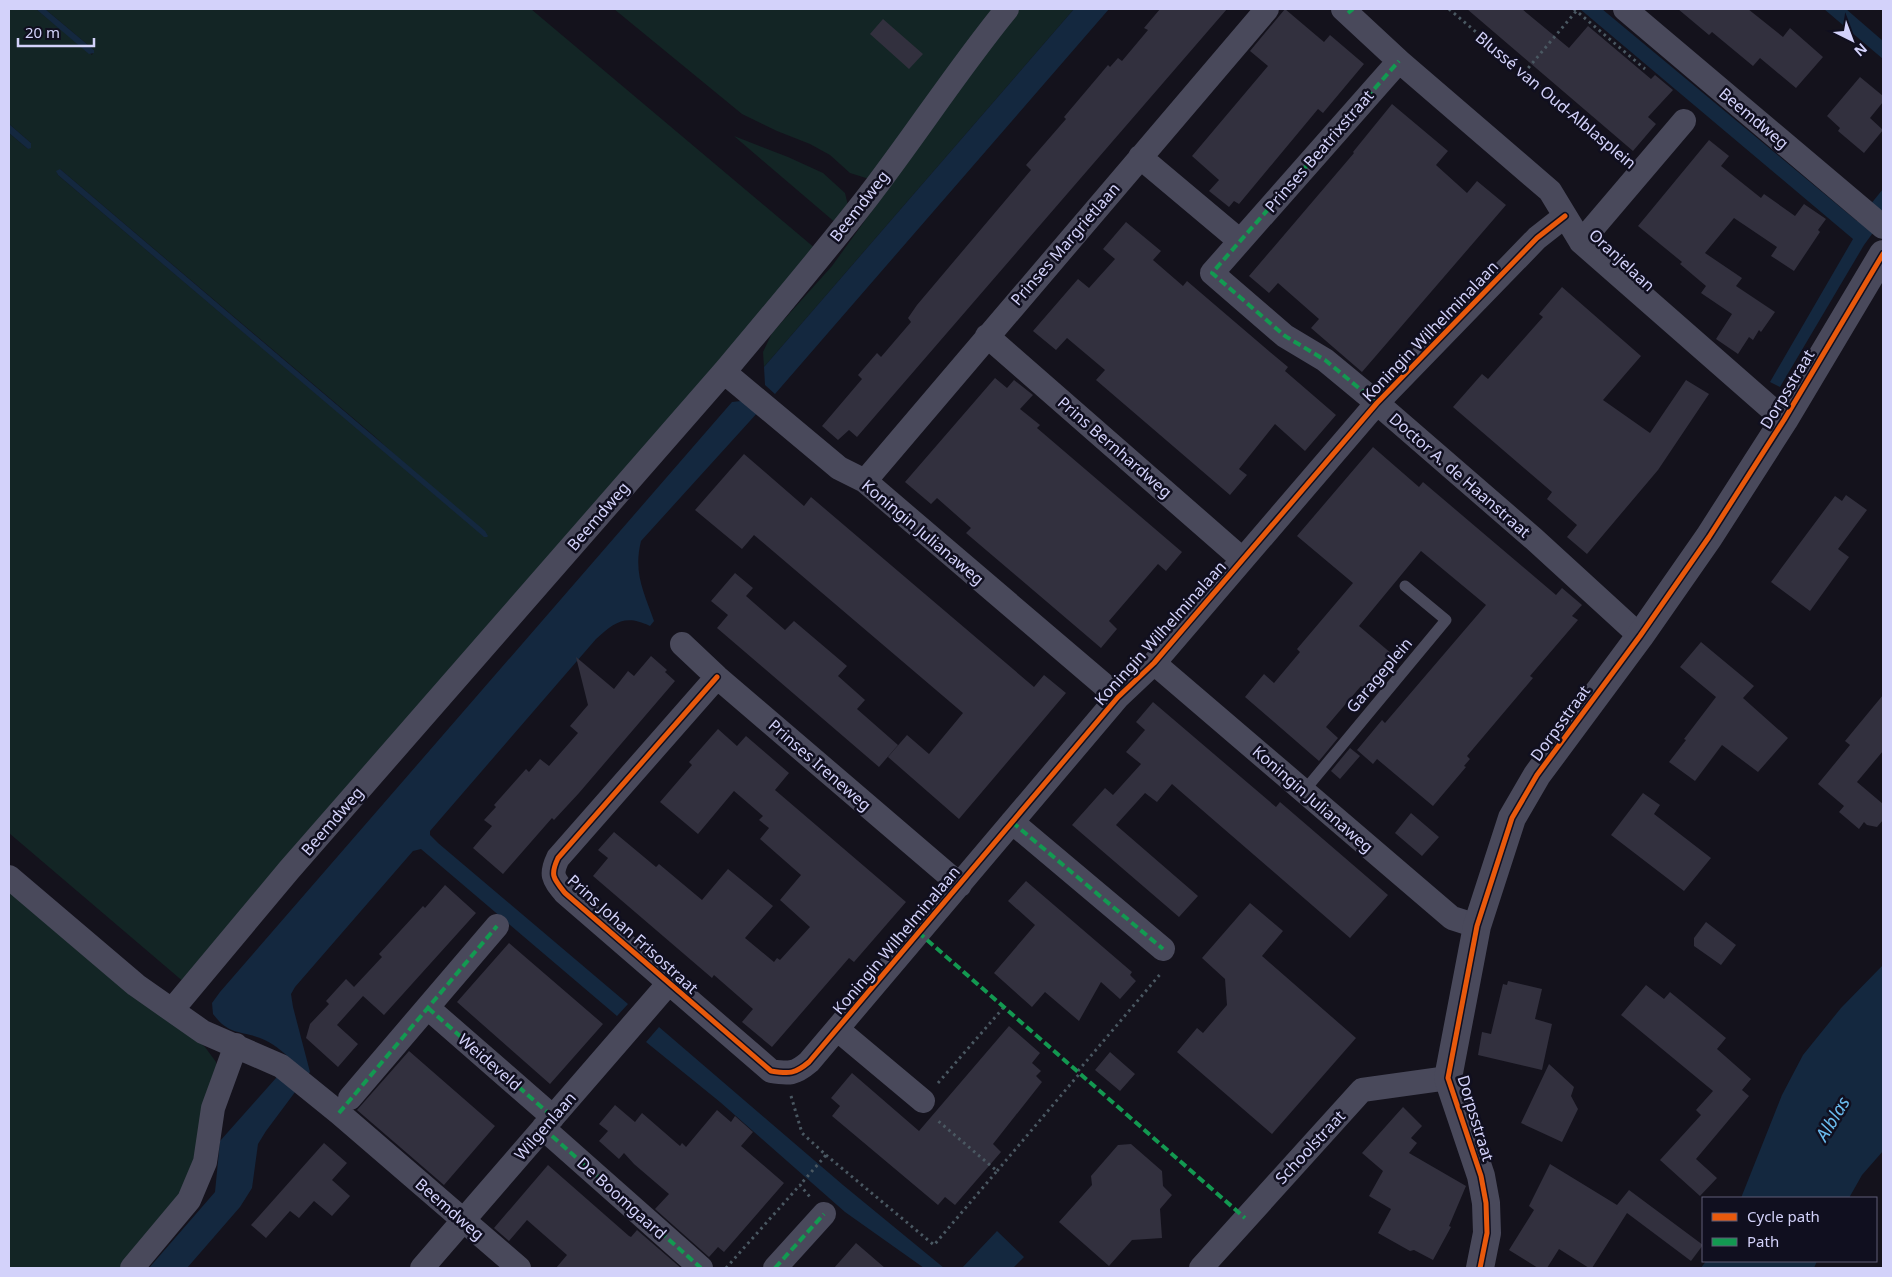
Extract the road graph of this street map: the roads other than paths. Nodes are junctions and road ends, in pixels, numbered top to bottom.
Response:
1 (1007, 9) edge
2 (1267, 9) edge
3 (1625, 9) edge
4 (1348, 10) edge
5 (1399, 61) junction
6 (1684, 121) dead end
7 (1140, 157) junction
8 (1565, 216) junction
9 (1883, 227) edge
10 (1240, 241) junction
11 (1581, 242) junction
12 (1883, 254) edge
13 (987, 336) junction
14 (724, 372) junction
15 (1377, 404) junction
16 (1784, 420) junction
17 (865, 481) junction
18 (1242, 559) junction
19 (1405, 586) dead end
20 (1640, 636) junction
21 (682, 644) dead end
22 (1154, 663) junction
23 (716, 677) junction
24 (1118, 697) junction
25 (1304, 791) junction
26 (1012, 822) junction
27 (9, 878) edge
28 (960, 885) junction
29 (497, 926) dead end
30 (1477, 926) junction
31 (1163, 949) road end
32 (668, 983) junction
33 (428, 1008) junction
34 (172, 1010) junction
35 (837, 1029) junction
36 (236, 1045) junction
37 (785, 1073) joint
38 (1448, 1078) junction
39 (350, 1098) dead end
40 (923, 1101) road end
41 (548, 1122) junction
42 (824, 1214) road end
43 (463, 1221) junction
44 (132, 1268) edge
45 (422, 1268) edge
46 (519, 1268) edge
47 (701, 1268) edge
48 (775, 1268) edge
49 (1202, 1268) edge
50 (1480, 1268) edge

1 - 14 street, Beemdweg
2 - 7 street, Prinses Margrietlaan
3 - 9 street, Beemdweg
4 - 5 street, Oranjelaan
5 - 8 street, Oranjelaan
5 - 10 street, Prinses Beatrixstraat
6 - 11 street
7 - 10 street
7 - 13 street, Prinses Margrietlaan
8 - 11 street, Oranjelaan
8 - 15 street, Koningin Wilhelminalaan
10 - 15 street, Doctor A. de Haanstraat
11 - 16 street, Oranjelaan
12 - 16 street, Dorpsstraat
13 - 17 street, Prinses Margrietlaan
13 - 18 street, Prins Bernhardweg
14 - 17 street, Koningin Julianaweg
14 - 34 street, Beemdweg
15 - 18 street, Koningin Wilhelminalaan
15 - 20 street, Doctor A. de Haanstraat
16 - 20 street, Dorpsstraat
17 - 24 street, Koningin Julianaweg
18 - 22 street, Koningin Wilhelminalaan
19 - 25 lane, Garageplein
20 - 30 street, Dorpsstraat
21 - 23 street, Prinses Ireneweg
22 - 24 street, Koningin Wilhelminalaan
22 - 25 street, Koningin Julianaweg
23 - 28 street, Prinses Ireneweg
23 - 32 street, Prins Johan Frisostraat
24 - 26 street, Koningin Wilhelminalaan
25 - 30 street, Koningin Julianaweg
26 - 28 street, Koningin Wilhelminalaan
26 - 31 street
27 - 34 street, Beemdweg
28 - 35 street, Koningin Wilhelminalaan
29 - 33 street
30 - 38 street, Dorpsstraat
32 - 37 street, Prins Johan Frisostraat
32 - 41 street, Wilgenlaan
33 - 39 street
33 - 41 street, Weideveld
34 - 36 street, Beemdweg
35 - 37 street, Koningin Wilhelminalaan
35 - 40 street, Koningin Wilhelminalaan
36 - 43 street, Beemdweg
36 - 44 street
38 - 49 street, Schoolstraat
38 - 50 street, Dorpsstraat
41 - 43 street, Wilgenlaan
41 - 47 street, De Boomgaard
42 - 48 street
43 - 45 street, Wilgenlaan
43 - 46 street, Beemdweg

